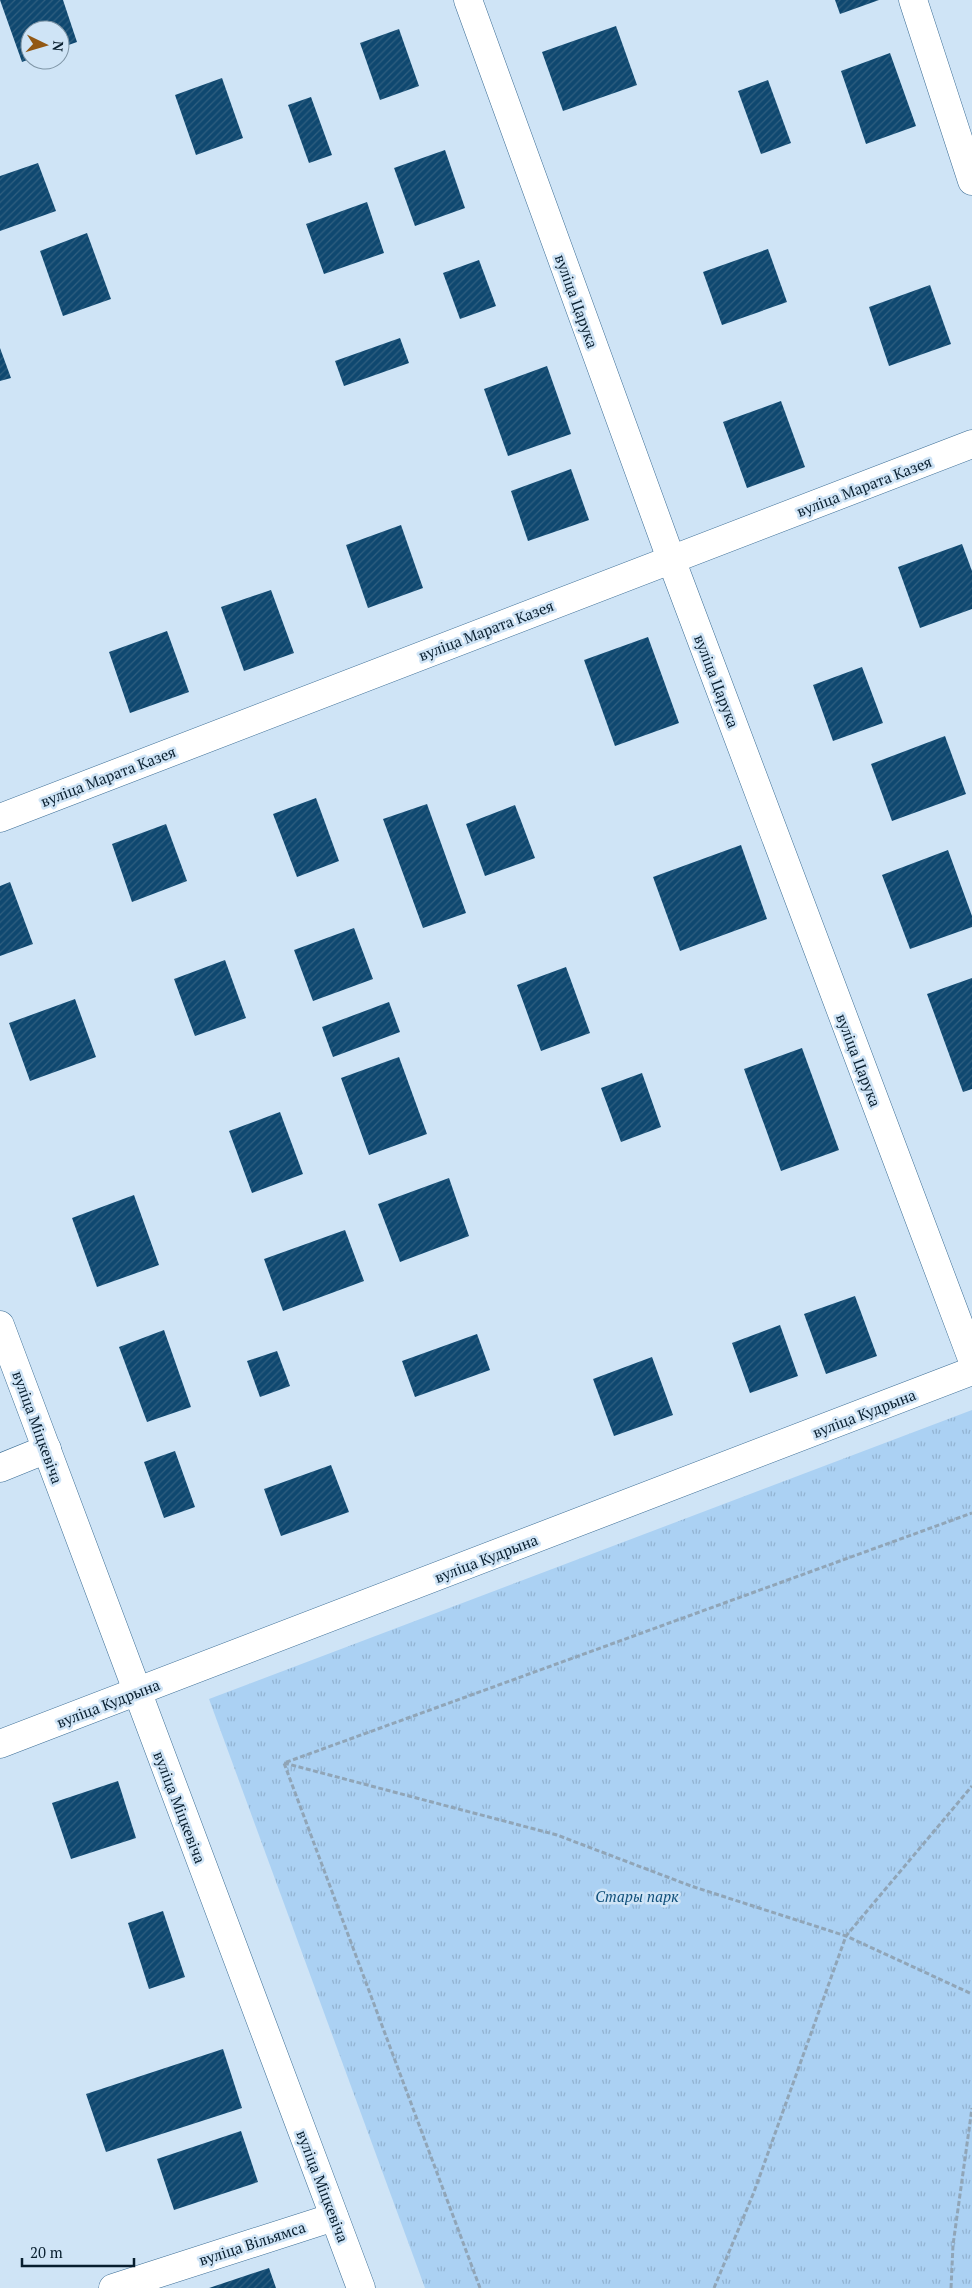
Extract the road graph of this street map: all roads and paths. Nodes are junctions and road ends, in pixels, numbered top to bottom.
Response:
1 (468, 0) edge
2 (913, 0) edge
3 (972, 181) edge
4 (972, 444) edge
5 (671, 559) junction
6 (0, 818) edge
7 (0, 1325) edge
8 (972, 1359) edge
9 (972, 1371) edge
10 (46, 1449) junction
11 (0, 1468) edge
12 (972, 1513) edge
13 (137, 1692) junction
14 (0, 1744) edge
15 (284, 1763) junction
16 (972, 1786) edge
17 (846, 1936) junction
18 (972, 1994) edge
19 (972, 2108) edge
20 (334, 2217) junction
21 (113, 2288) edge
22 (361, 2288) edge
23 (480, 2288) edge
24 (714, 2288) edge
25 (951, 2288) edge

1 - 5 street, вуліца Царука
2 - 3 street
4 - 5 street, вуліца Марата Казея
5 - 6 street, вуліца Марата Казея
5 - 8 street, вуліца Царука
7 - 10 street, вуліца Міцкевіча
9 - 13 street, вуліца Кудрына
10 - 11 street
10 - 13 street, вуліца Міцкевіча
12 - 15 path
13 - 14 street, вуліца Кудрына
13 - 20 street, вуліца Міцкевіча
15 - 17 path
15 - 23 path
16 - 17 path
17 - 18 path
17 - 24 path
19 - 25 path
20 - 21 street, вуліца Вільямса
20 - 22 street, вуліца Міцкевіча

